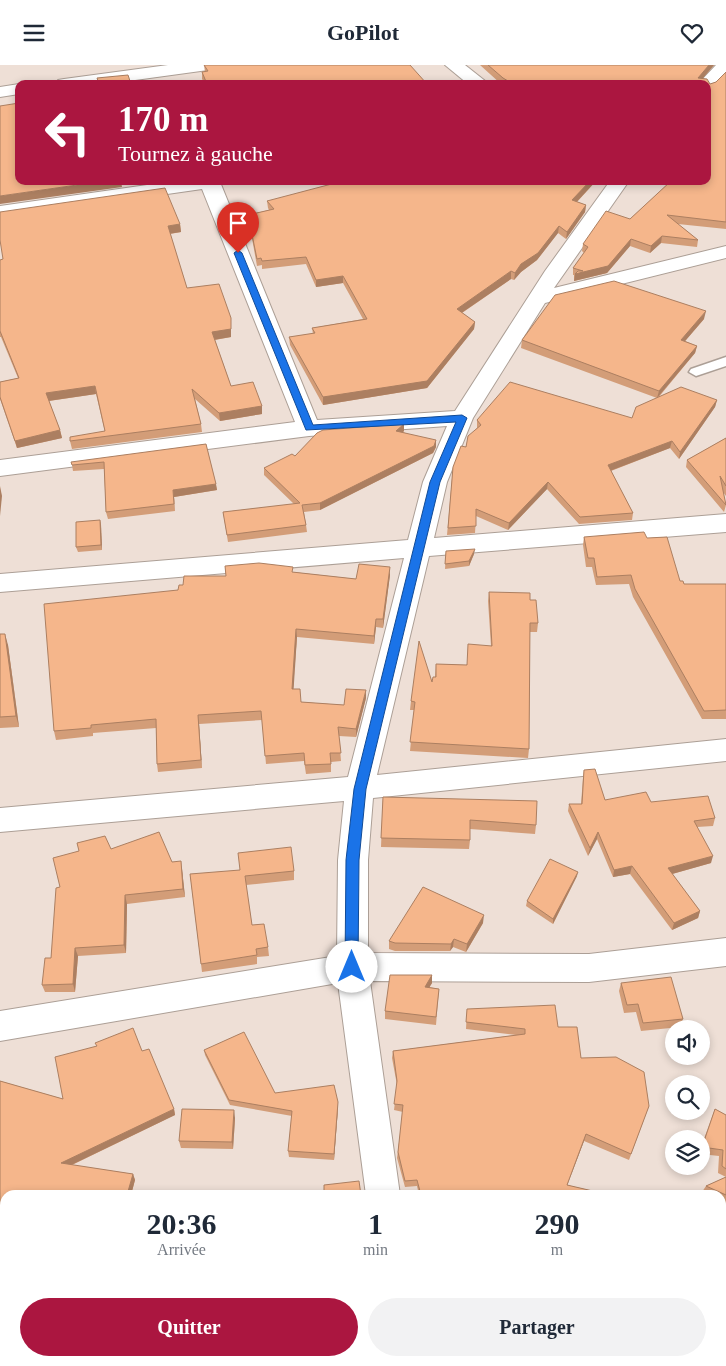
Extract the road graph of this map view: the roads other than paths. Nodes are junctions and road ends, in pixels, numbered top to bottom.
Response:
1 (208, 65) edge
2 (454, 65) edge
3 (726, 65) edge
4 (171, 77) edge
5 (125, 80) edge
6 (475, 80) edge
7 (711, 80) edge
8 (15, 90) edge
9 (0, 92) edge
10 (188, 185) edge
11 (210, 185) edge
12 (617, 185) edge
13 (0, 212) edge
14 (726, 251) edge
15 (537, 299) junction
16 (726, 361) edge
17 (696, 372) dead end
18 (462, 418) junction
19 (310, 428) junction
20 (0, 468) edge
21 (726, 523) edge
22 (419, 550) junction
23 (0, 583) edge
24 (726, 750) edge
25 (360, 789) junction
26 (0, 820) edge
27 (726, 952) edge
28 (352, 967) junction
29 (0, 1026) edge
30 (383, 1190) edge

1 - 4 street
2 - 6 street
3 - 7 street
4 - 5 street
8 - 9 street
10 - 13 street
11 - 19 street
12 - 15 street
14 - 15 street
15 - 18 street
16 - 17 lane
18 - 19 street
18 - 22 street
19 - 20 street
21 - 22 street
22 - 23 street
22 - 25 street
24 - 25 street
25 - 26 street
25 - 28 street
27 - 28 street
28 - 29 street
28 - 30 street

